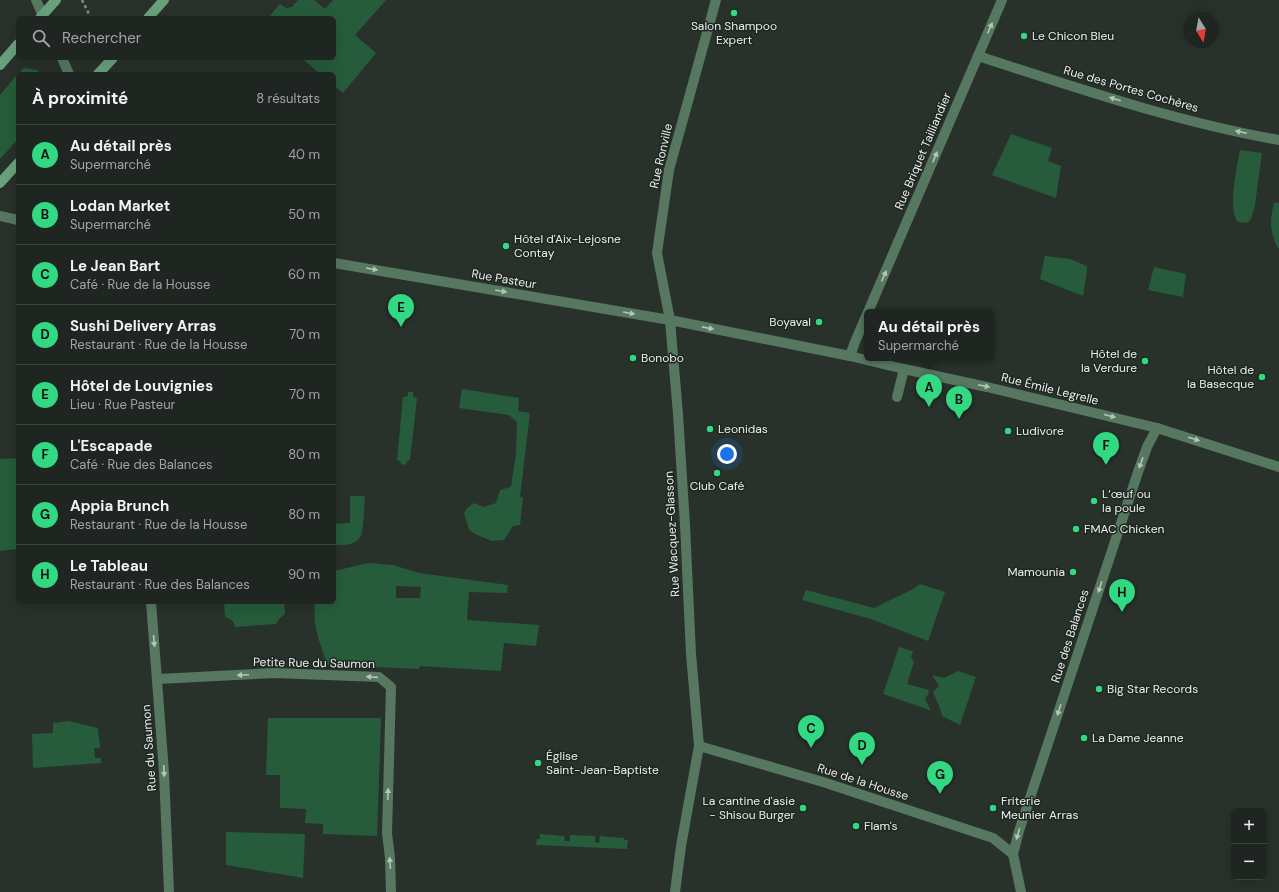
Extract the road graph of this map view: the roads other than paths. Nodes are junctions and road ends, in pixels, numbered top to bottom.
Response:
1 (36, 0) edge
2 (56, 0) edge
3 (164, 0) edge
4 (716, 0) edge
5 (1002, 0) edge
6 (42, 16) edge
7 (43, 16) edge
8 (150, 16) edge
9 (16, 46) edge
10 (978, 56) junction
11 (63, 60) edge
12 (111, 60) edge
13 (0, 65) edge
14 (68, 72) edge
15 (100, 72) edge
16 (1279, 140) edge
17 (16, 165) edge
18 (0, 183) edge
19 (0, 216) edge
20 (16, 220) edge
21 (336, 263) edge
22 (869, 309) edge
23 (670, 320) junction
24 (864, 320) edge
25 (850, 356) junction
26 (864, 359) edge
27 (871, 361) edge
28 (904, 369) junction
29 (897, 397) dead end
30 (1157, 428) junction
31 (1279, 467) edge
32 (151, 604) edge
33 (158, 679) junction
34 (699, 746) junction
35 (1013, 854) junction
36 (169, 892) edge
37 (391, 892) edge
38 (674, 892) edge
39 (1021, 892) edge

1 - 6 street
2 - 7 main road
3 - 8 main road
4 - 23 street, Rue Ronville
10 -> 5 street, Rue Briquet Tailliandier
9 - 13 main road
16 -> 10 street, Rue des Portes Cochères
22 -> 10 street, Rue Briquet Tailliandier
11 - 14 street
12 - 15 main road
17 - 18 main road
19 - 20 street
21 -> 23 street, Rue Pasteur
23 -> 25 street, Rue Émile Legrelle
23 - 34 street, Rue Wacquez-Glasson
24 - 25 street, Rue Briquet Tailliandier
25 - 26 street, Rue Émile Legrelle
27 - 28 street, Rue Émile Legrelle
28 - 29 street
28 -> 30 street, Rue Émile Legrelle
30 -> 31 street, Rue Émile Legrelle
30 -> 35 street, Rue des Balances
32 -> 33 street, Rue du Saumon
33 -> 36 street, Rue du Saumon
37 -> 33 street, Petite Rue du Saumon
34 - 35 street, Rue de la Housse
34 - 38 street, Rue Wacquez-Glasson
35 - 39 street

